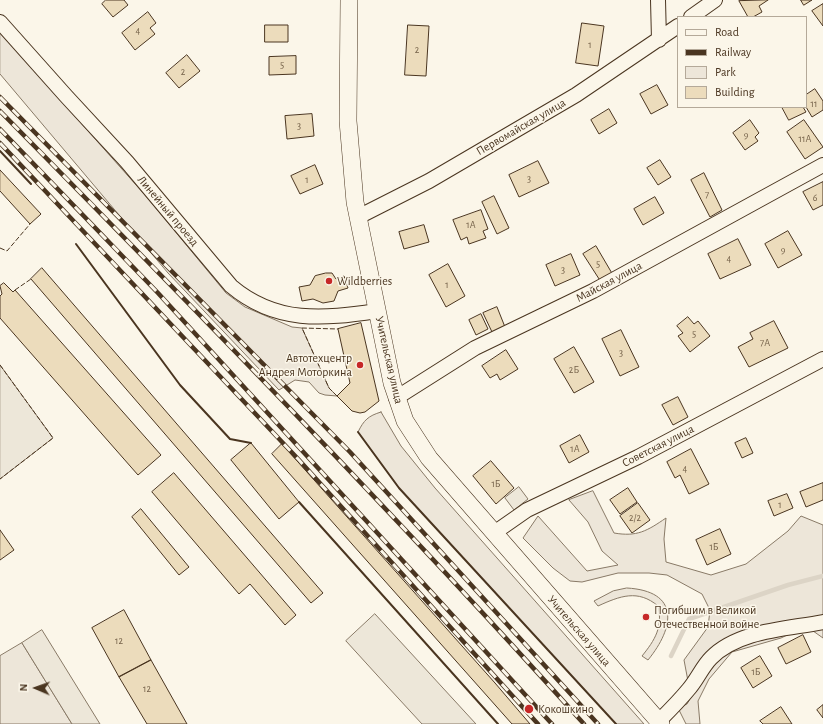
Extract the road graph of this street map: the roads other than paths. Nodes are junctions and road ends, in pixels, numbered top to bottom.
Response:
1 (349, 0) edge
2 (658, 0) edge
3 (715, 0) edge
4 (692, 16) edge
5 (0, 22) edge
6 (677, 27) edge
7 (659, 40) junction
8 (823, 165) edge
9 (358, 217) junction
10 (377, 311) junction
11 (823, 358) edge
12 (396, 398) junction
13 (494, 533) junction
14 (823, 622) edge
15 (660, 723) edge

1 - 9 street, Учительская улица
2 - 7 street
3 - 4 street
5 - 10 street, Линейный проезд
6 - 7 street, Первомайская улица
7 - 9 street, Первомайская улица
8 - 12 street, Майская улица
9 - 10 street, Учительская улица
10 - 12 street, Учительская улица
11 - 13 street, Советская улица
12 - 13 street, Учительская улица
13 - 15 street, Учительская улица
14 - 15 street

